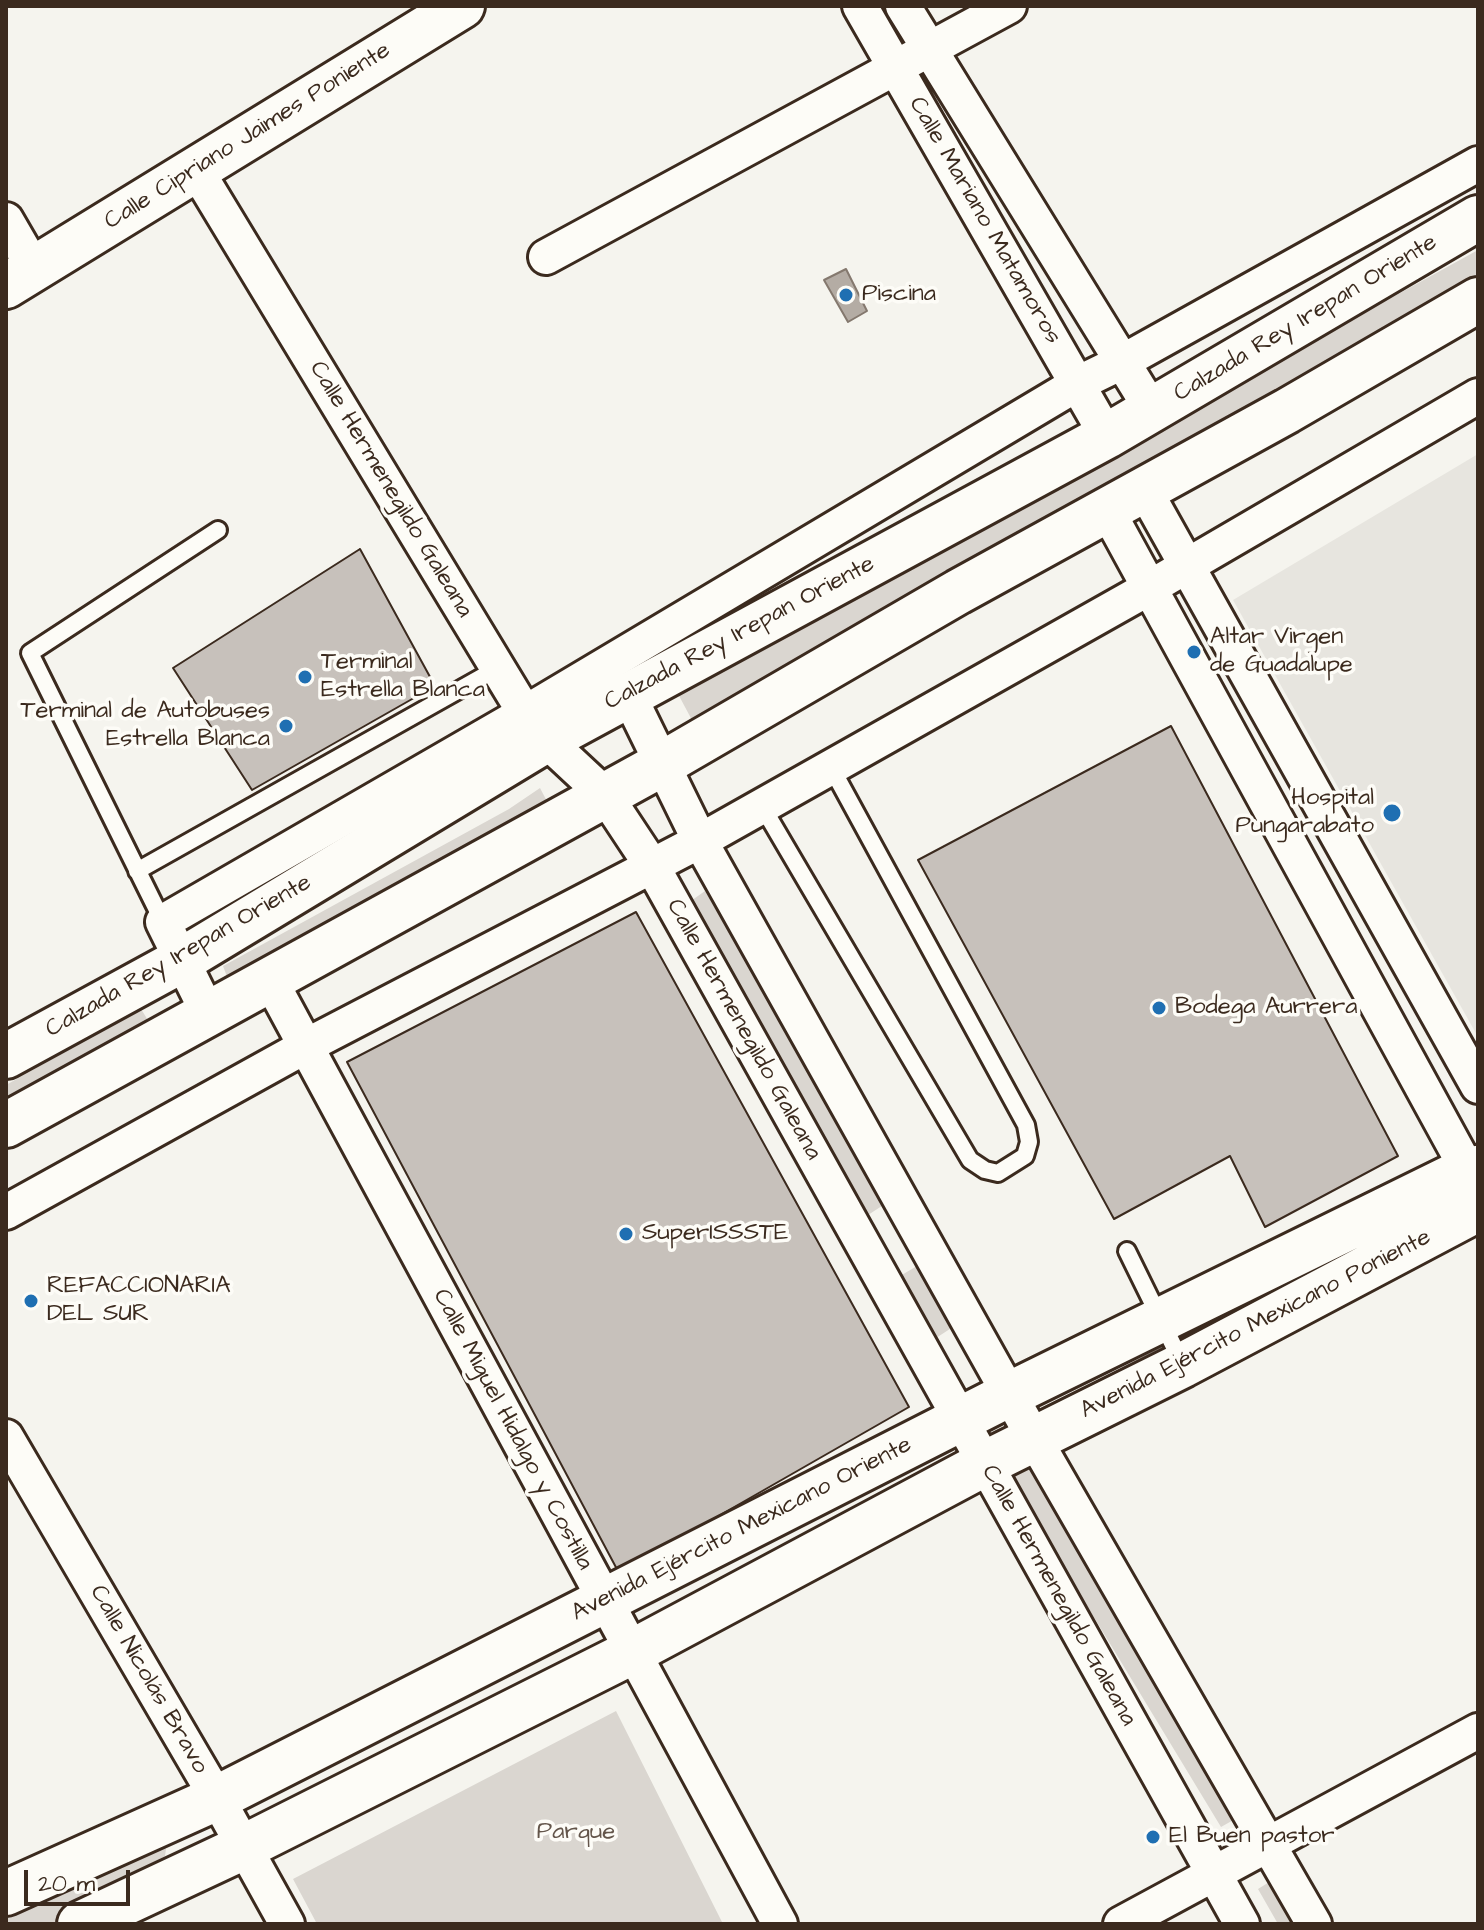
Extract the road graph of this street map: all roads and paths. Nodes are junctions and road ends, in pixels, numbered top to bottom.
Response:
1 (462, 6) edge
2 (860, 6) edge
3 (903, 6) edge
4 (1009, 6) edge
5 (928, 49) junction
6 (895, 67) junction
7 (1478, 164) edge
8 (195, 168) junction
9 (1478, 218) edge
10 (6, 220) edge
11 (546, 257) dead end
12 (21, 278) edge
13 (1478, 300) edge
14 (1122, 362) junction
15 (1077, 384) junction
16 (1478, 396) edge
17 (1152, 410) junction
18 (1107, 436) junction
19 (1144, 489) junction
20 (1107, 510) junction
21 (218, 530) dead end
22 (1189, 565) junction
23 (1149, 588) junction
24 (498, 668) junction
25 (628, 694) junction
26 (536, 726) junction
27 (662, 764) junction
28 (831, 767) junction
29 (605, 795) junction
30 (762, 806) junction
31 (700, 841) junction
32 (1349, 857) junction
33 (652, 866) junction
34 (137, 871) junction
35 (1307, 876) junction
36 (172, 941) junction
37 (269, 978) junction
38 (208, 1013) junction
39 (306, 1046) junction
40 (6, 1056) edge
41 (1478, 1086) edge
42 (6, 1125) edge
43 (1476, 1184) edge
44 (6, 1212) edge
45 (908, 1212) junction
46 (860, 1240) junction
47 (1314, 1245) junction
48 (1127, 1251) dead end
49 (1333, 1287) junction
50 (1160, 1320) junction
51 (1183, 1365) junction
52 (1010, 1394) junction
53 (960, 1419) junction
54 (6, 1437) edge
55 (1035, 1440) junction
56 (984, 1464) junction
57 (604, 1600) junction
58 (632, 1652) junction
59 (1478, 1731) edge
60 (217, 1798) junction
61 (1268, 1845) junction
62 (244, 1847) junction
63 (1214, 1874) junction
64 (6, 1893) edge
65 (80, 1924) edge
66 (287, 1924) edge
67 (780, 1924) edge
68 (1121, 1924) edge
69 (1242, 1924) edge
70 (1314, 1924) edge

1 - 8 street, Calle Cipriano Jaimes Poniente
2 - 6 street, Calle Mariano Matamoros
3 - 5 street, Calle Mariano Matamoros
4 - 5 street
5 - 6 street
5 - 14 street, Calle Mariano Matamoros
6 - 11 street
6 - 15 street, Calle Mariano Matamoros
7 - 14 street
8 - 12 street, Calle Cipriano Jaimes Poniente
8 - 24 street, Calle Hermenegildo Galeana
9 - 17 street, Calzada Rey Irepan Oriente
10 - 12 street
13 - 19 street
14 - 15 street
14 - 17 street, Calle Mariano Matamoros
15 - 18 street, Calle Mariano Matamoros
15 - 26 street
16 - 22 street
17 - 18 street, Calzada Rey Irepan Oriente
18 - 25 street, Calzada Rey Irepan Oriente
19 - 20 street
19 - 22 street
20 - 23 street
20 - 27 street
21 - 34 lane
22 - 23 street
22 - 32 street
23 - 28 street
23 - 35 street
24 - 26 street, Calle Hermenegildo Galeana
24 - 34 lane
25 - 26 street, Calzada Rey Irepan Oriente
25 - 27 street
26 - 29 street, Calle Hermenegildo Galeana
26 - 36 street, Calzada Rey Irepan Oriente
27 - 29 street
27 - 31 street
28 - 30 street
28 - 30 lane
29 - 33 street, Calle Hermenegildo Galeana
29 - 37 street
30 - 31 street
31 - 33 street
31 - 45 street
32 - 35 street
32 - 41 street
33 - 39 street
33 - 46 street, Calle Hermenegildo Galeana
34 - 36 lane
35 - 43 street
36 - 38 street
36 - 40 street, Calzada Rey Irepan Oriente
37 - 38 street
37 - 39 street, Calle Miguel Hidalgo y Costilla
38 - 42 street
39 - 44 street
39 - 57 street, Calle Miguel Hidalgo y Costilla
43 - 47 street, Avenida Ejército Mexicano Oriente
43 - 49 street, Avenida Ejército Mexicano Poniente
45 - 46 street
45 - 52 street
46 - 53 street, Calle Hermenegildo Galeana
47 - 49 street
47 - 50 street, Avenida Ejército Mexicano Oriente
48 - 50 lane
49 - 51 street, Avenida Ejército Mexicano Poniente
50 - 51 lane
50 - 52 street, Avenida Ejército Mexicano Oriente
51 - 55 street, Avenida Ejército Mexicano Poniente
52 - 53 street, Avenida Ejército Mexicano Oriente
52 - 55 street
53 - 56 street, Calle Hermenegildo Galeana
53 - 57 street, Avenida Ejército Mexicano Oriente
54 - 60 street, Calle Nicolás Bravo
55 - 56 street
55 - 61 street
56 - 58 street
56 - 63 street, Calle Hermenegildo Galeana
57 - 58 street, Calle Miguel Hidalgo y Costilla
57 - 60 street, Avenida Ejército Mexicano Oriente
58 - 62 street
58 - 67 street, Calle Miguel Hidalgo y Costilla
59 - 61 street
60 - 62 street, Calle Nicolás Bravo
60 - 64 street, Avenida Ejército Mexicano Oriente
61 - 63 street
61 - 70 street
62 - 65 street
62 - 66 street, Calle Nicolás Bravo
63 - 68 street
63 - 69 street, Calle Hermenegildo Galeana

